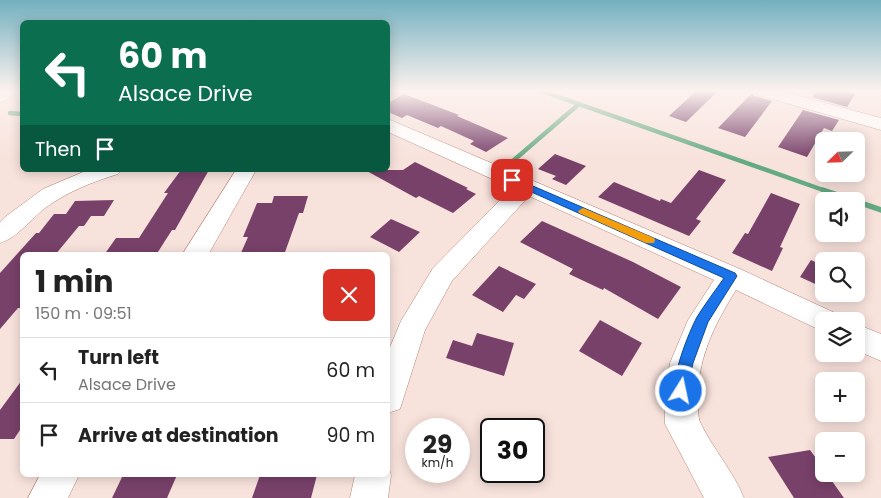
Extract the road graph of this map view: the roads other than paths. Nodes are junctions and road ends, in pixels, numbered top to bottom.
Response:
1 (843, 113) edge
2 (881, 124) edge
3 (390, 126) edge
4 (105, 172) edge
5 (245, 172) edge
6 (526, 186) junction
7 (0, 235) edge
8 (198, 252) edge
9 (731, 276) junction
10 (815, 316) edge
11 (865, 340) edge
12 (881, 348) edge
13 (390, 386) edge
14 (60, 477) edge
15 (373, 477) edge
16 (47, 498) edge
17 (369, 498) edge
18 (724, 498) edge

1 - 2 street
3 - 6 street
4 - 7 street
5 - 8 street
6 - 9 street
6 - 13 street
9 - 10 street
9 - 18 street
11 - 12 street
14 - 16 street
15 - 17 street

